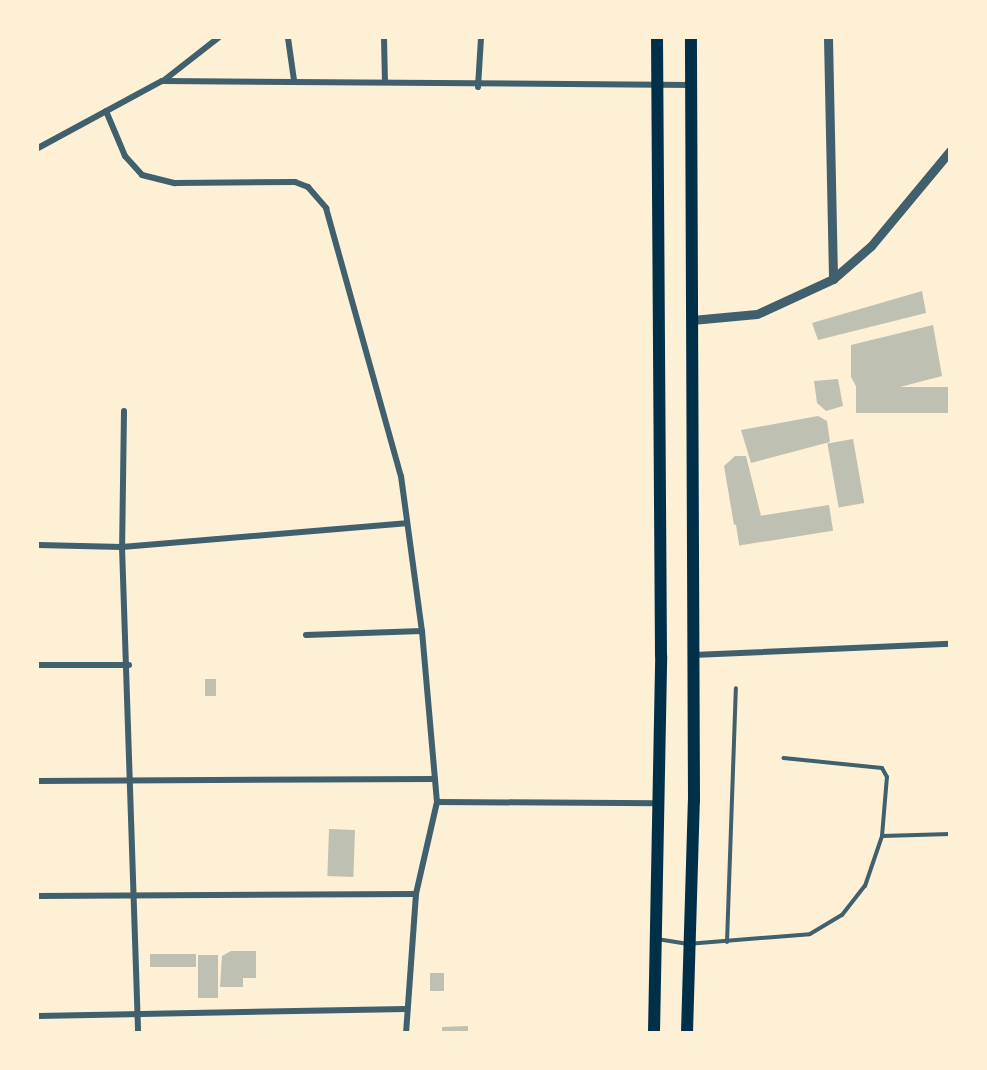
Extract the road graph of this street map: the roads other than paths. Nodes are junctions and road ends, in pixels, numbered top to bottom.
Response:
1 (218, 38) edge
2 (288, 38) edge
3 (384, 38) edge
4 (481, 38) edge
5 (657, 38) edge
6 (691, 38) edge
7 (828, 38) edge
8 (294, 80) junction
9 (162, 81) junction
10 (385, 81) junction
11 (657, 85) junction
12 (691, 85) junction
13 (478, 87) junction
14 (106, 111) junction
15 (38, 148) edge
16 (950, 151) edge
17 (833, 279) junction
18 (692, 320) junction
19 (124, 411) dead end
20 (406, 523) junction
21 (38, 545) edge
22 (122, 547) junction
23 (422, 631) junction
24 (306, 635) dead end
25 (950, 644) edge
26 (689, 655) junction
27 (38, 665) edge
28 (129, 665) junction
29 (736, 688) dead end
30 (784, 758) dead end
31 (435, 778) junction
32 (38, 781) edge
33 (132, 785) junction
34 (437, 802) junction
35 (658, 803) junction
36 (950, 834) edge
37 (882, 836) junction
38 (131, 894) junction
39 (416, 894) junction
40 (38, 896) edge
41 (656, 939) junction
42 (727, 942) junction
43 (687, 944) junction
44 (406, 1009) junction
45 (138, 1014) junction
46 (38, 1016) edge
47 (138, 1032) edge
48 (406, 1032) edge
49 (654, 1032) edge
50 (687, 1032) edge

1 - 9 street
2 - 8 street
3 - 10 street
4 - 13 street
5 - 11 main road
6 - 12 main road
7 - 17 street
8 - 9 street
8 - 10 street
9 - 14 street
10 - 13 street
11 - 12 street
11 - 13 street
11 - 35 main road
12 - 18 main road
14 - 15 street
14 - 20 street
16 - 17 street
17 - 18 street
18 - 26 main road
19 - 22 street
20 - 22 street
20 - 23 street
21 - 22 street
22 - 28 street
23 - 24 street
23 - 31 street
25 - 26 street
26 - 43 main road
27 - 28 street
28 - 33 street
29 - 42 lane
30 - 37 lane
31 - 33 street
31 - 34 street
32 - 33 street
33 - 38 street
34 - 35 street
34 - 39 street
35 - 41 main road
36 - 37 lane
37 - 42 lane
38 - 39 street
38 - 40 street
38 - 45 street
39 - 44 street
41 - 43 lane
41 - 49 main road
42 - 43 lane
43 - 50 main road
44 - 45 street
44 - 48 street
45 - 46 street
45 - 47 street

